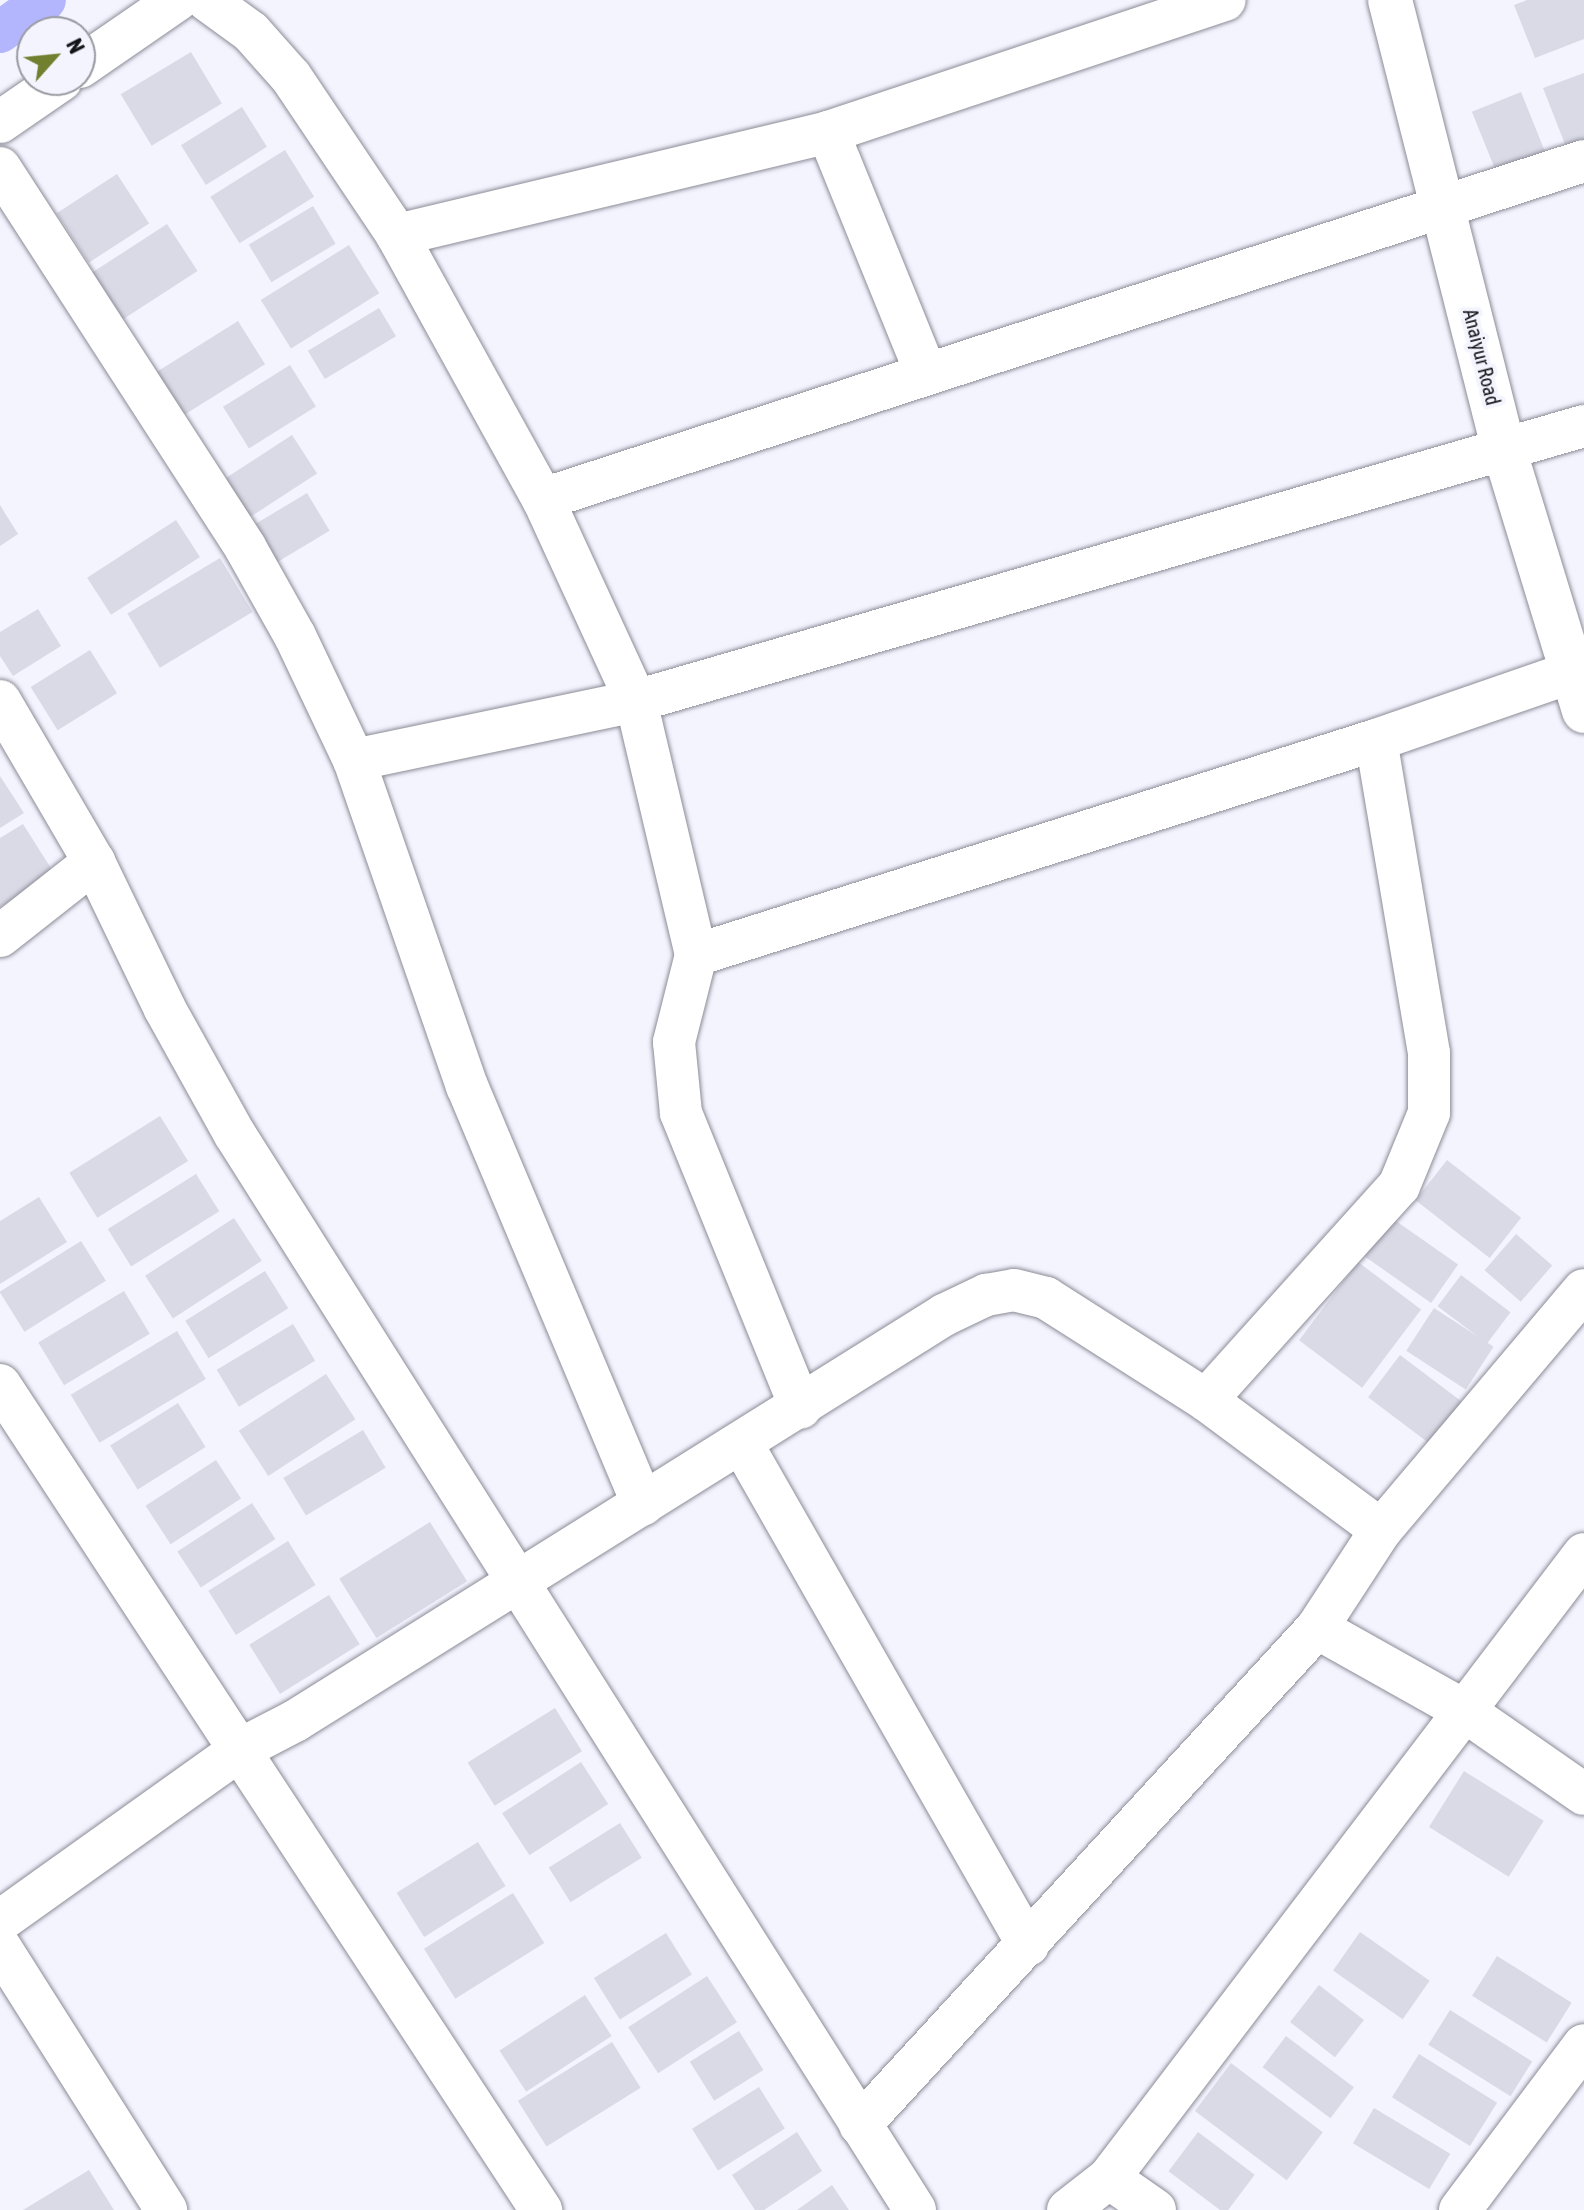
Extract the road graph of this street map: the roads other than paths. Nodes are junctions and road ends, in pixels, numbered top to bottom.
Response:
1 (177, 0) edge
2 (207, 0) edge
3 (1225, 0) edge
4 (1390, 0) edge
5 (96, 56) edge
6 (38, 96) edge
7 (0, 122) edge
8 (828, 132) junction
9 (1584, 161) edge
10 (0, 168) edge
11 (1445, 205) junction
12 (397, 235) junction
13 (926, 373) junction
14 (1584, 426) edge
15 (1504, 449) junction
16 (543, 499) junction
17 (1580, 695) edge
18 (0, 701) edge
19 (636, 701) junction
20 (1376, 740) junction
21 (354, 760) junction
22 (94, 862) junction
23 (0, 936) edge
24 (696, 955) junction
25 (1584, 1290) edge
26 (0, 1385) edge
27 (1206, 1400) junction
28 (801, 1408) junction
29 (742, 1444) junction
30 (643, 1505) junction
31 (1381, 1530) junction
32 (1584, 1554) edge
33 (515, 1584) junction
34 (1317, 1628) junction
35 (1463, 1710) junction
36 (241, 1749) junction
37 (1584, 1794) edge
38 (0, 1921) edge
39 (1028, 1945) junction
40 (0, 1947) edge
41 (1584, 2045) edge
42 (860, 2125) junction
43 (1109, 2178) junction
44 (166, 2210) edge
45 (541, 2210) edge
46 (915, 2210) edge
47 (1068, 2210) edge
48 (1155, 2210) edge
49 (1460, 2210) edge

1 - 5 street
2 - 12 street
3 - 8 street
4 - 11 main road, Anaiyur Road
6 - 7 street
8 - 12 street
8 - 13 street
9 - 11 street
10 - 21 street
11 - 13 street
11 - 15 main road, Anaiyur Road
12 - 16 street
13 - 16 street
14 - 15 street
15 - 17 main road, Anaiyur Road
15 - 19 street
16 - 19 street
17 - 20 street
18 - 22 street
19 - 21 street
19 - 24 street
20 - 24 street
20 - 27 street
21 - 30 street
22 - 23 street
22 - 33 street
24 - 28 street
25 - 31 street
26 - 36 street
27 - 28 street
27 - 31 street
28 - 29 street
29 - 30 street
29 - 39 street
30 - 33 street
31 - 34 street
32 - 35 street
33 - 36 street
33 - 42 street
34 - 35 street
34 - 39 street
35 - 37 street
35 - 43 street
36 - 38 street
36 - 45 street
39 - 42 street
40 - 44 street
41 - 49 street
42 - 46 street
43 - 47 street
43 - 48 street

